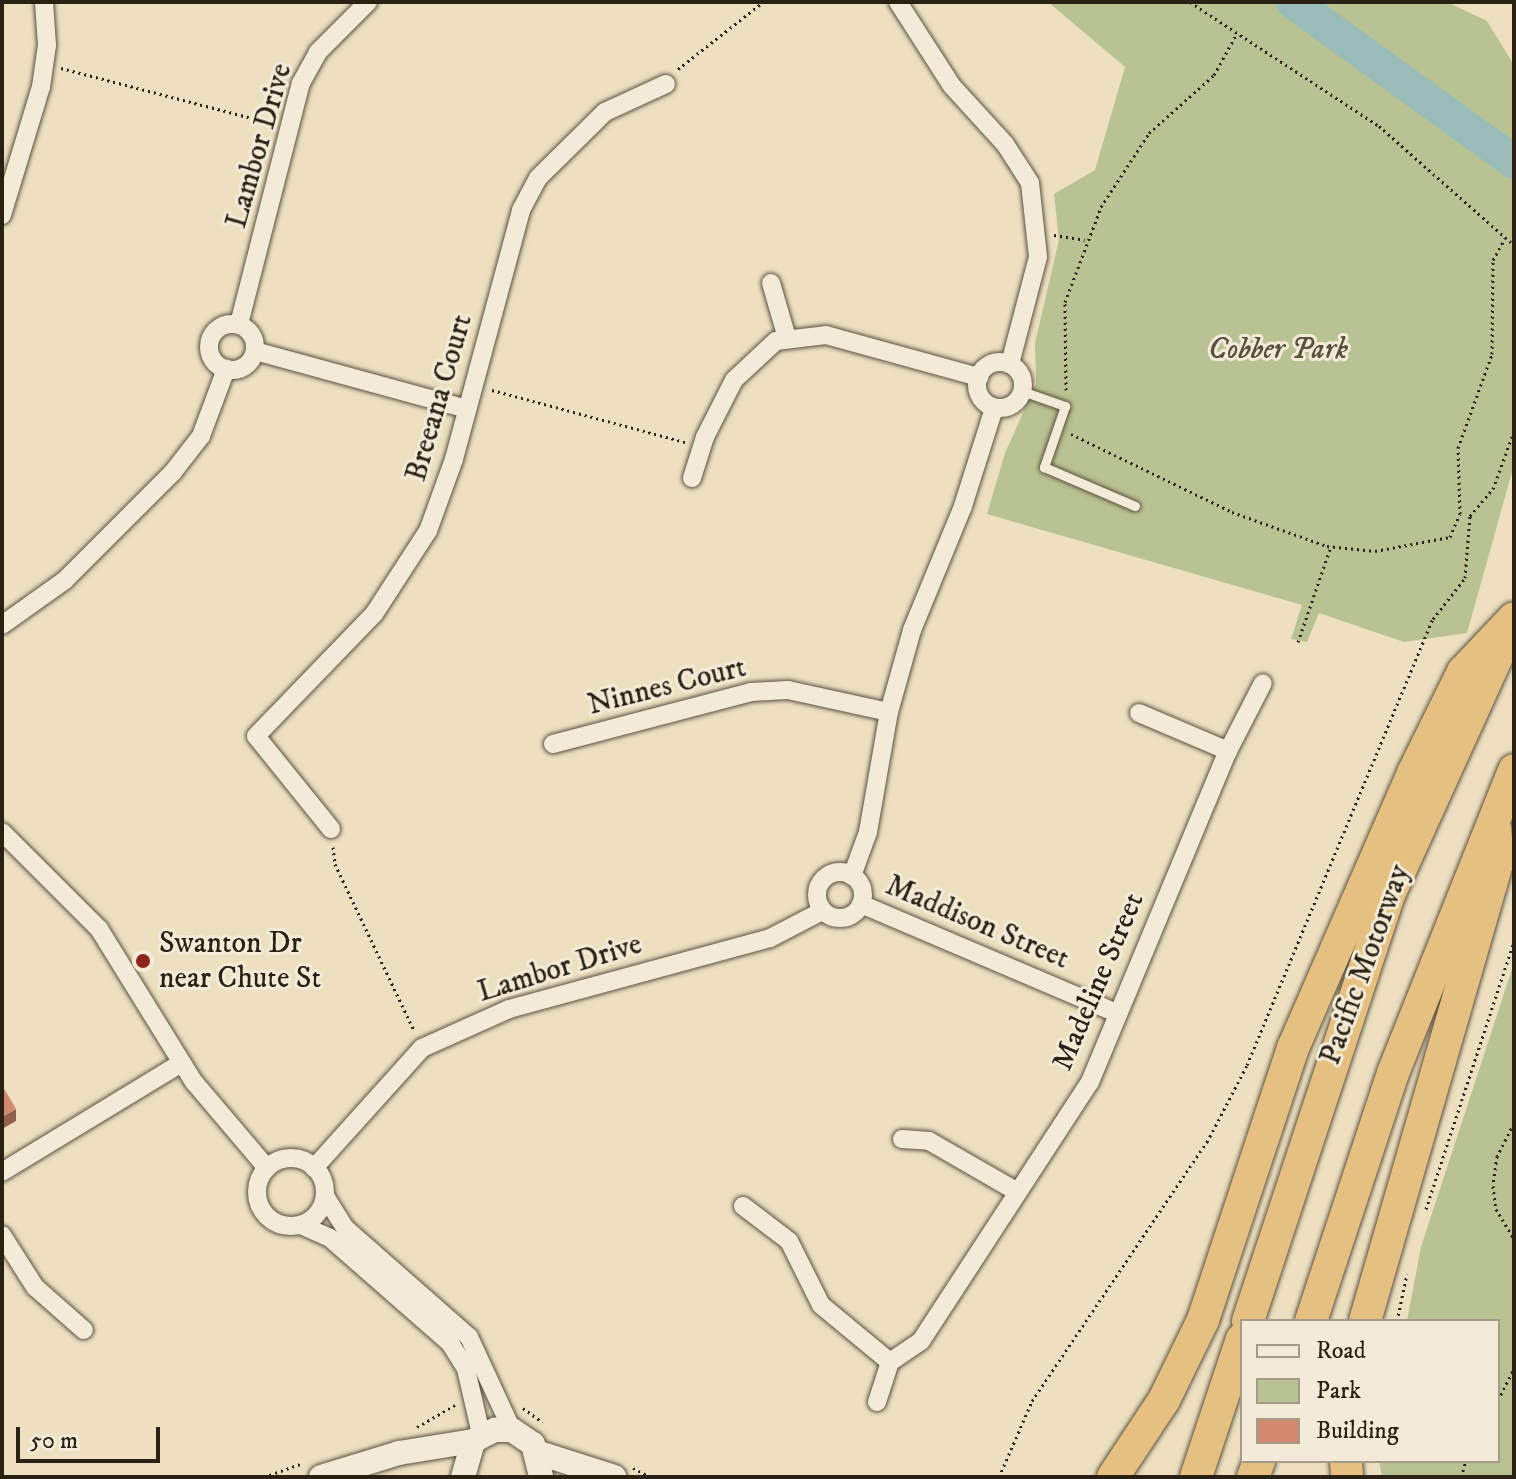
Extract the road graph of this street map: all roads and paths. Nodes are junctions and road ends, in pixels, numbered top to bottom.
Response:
1 (44, 2) edge
2 (368, 2) edge
3 (763, 2) edge
4 (898, 2) edge
5 (1190, 2) edge
6 (1236, 35) junction
7 (45, 64) junction
8 (666, 84) joint
9 (290, 128) junction
10 (2, 215) edge
11 (1039, 237) junction
12 (1505, 238) junction
13 (1085, 240) junction
14 (1514, 245) edge
15 (771, 283) dead end
16 (239, 324) junction
17 (787, 338) junction
18 (255, 351) junction
19 (1010, 364) junction
20 (226, 369) junction
21 (979, 377) junction
22 (473, 385) junction
23 (1022, 391) junction
24 (1065, 406) junction
25 (994, 408) junction
26 (467, 409) junction
27 (1057, 428) junction
28 (1514, 431) edge
29 (699, 452) junction
30 (692, 478) dead end
31 (1135, 506) dead end
32 (1331, 546) junction
33 (1514, 619) edge
34 (2, 625) edge
35 (1298, 642) dead end
36 (1263, 683) dead end
37 (889, 712) junction
38 (1139, 713) dead end
39 (553, 744) dead end
40 (1228, 751) junction
41 (1514, 770) edge
42 (1493, 814) junction
43 (331, 829) joint
44 (2, 832) edge
45 (852, 876) junction
46 (861, 904) junction
47 (822, 911) junction
48 (1514, 941) edge
49 (1116, 1013) junction
50 (422, 1048) junction
51 (181, 1063) junction
52 (1514, 1123) edge
53 (902, 1139) dead end
54 (267, 1168) junction
55 (314, 1168) junction
56 (2, 1172) edge
57 (1016, 1191) junction
58 (325, 1196) junction
59 (743, 1206) dead end
60 (1423, 1216) dead end
61 (301, 1225) junction
62 (2, 1235) edge
63 (1514, 1239) edge
64 (1408, 1271) dead end
65 (1249, 1319) edge
66 (1312, 1319) edge
67 (1366, 1319) edge
68 (1397, 1319) edge
69 (84, 1330) dead end
70 (1240, 1345) edge
71 (890, 1362) junction
72 (1514, 1368) edge
73 (1500, 1396) edge
74 (877, 1402) dead end
75 (512, 1430) junction
76 (477, 1438) junction
77 (540, 1465) edge
78 (321, 1477) edge
79 (463, 1477) edge
80 (614, 1477) edge
81 (999, 1477) edge
82 (1113, 1477) edge
83 (1196, 1477) edge

1 - 7 street
2 - 9 street, Lambor Drive
3 - 8 path
4 - 11 street
5 - 6 path
6 - 12 path
6 - 13 path
7 - 9 path
7 - 10 street
8 - 22 street, Breeana Court
9 - 16 street, Lambor Drive
11 - 13 path
11 - 19 street
12 - 14 path
12 - 32 path
13 - 24 path
15 - 17 street
16 - 18 street
16 - 20 street
17 - 21 street
17 - 29 street
18 - 20 street
18 - 26 street
19 - 21 street
19 - 23 street
20 - 34 street
21 - 25 street
22 - 26 street, Breeana Court
22 - 29 path
23 - 24 lane
23 - 25 street
24 - 27 lane
25 - 37 street
26 - 43 street, Breeana Court
27 - 31 lane
27 - 32 path
28 - 81 path
29 - 30 street
32 - 35 path
33 - 65 highway, Pacific Motorway
33 - 82 highway
36 - 40 street, Madeline Street
37 - 39 street, Ninnes Court
37 - 45 street
38 - 40 street
40 - 49 street, Madeline Street
41 - 42 highway, Pacific Motorway
42 - 66 highway, Pacific Motorway
42 - 67 highway
43 - 50 path
44 - 51 street
45 - 46 street
45 - 47 street
46 - 47 street, Lambor Drive
46 - 49 street, Maddison Street
47 - 50 street, Lambor Drive
48 - 60 path
49 - 57 street, Madeline Street
50 - 55 street, Lambor Drive
51 - 54 street
51 - 56 street
52 - 63 path
53 - 57 street
54 - 55 street
54 - 61 street
55 - 58 street
57 - 71 street, Madeline Street
58 - 61 street
58 - 75 street
59 - 71 street
61 - 76 street
62 - 69 street
64 - 68 path
70 - 83 highway
71 - 74 street
72 - 73 path
75 - 76 main road
75 - 77 main road
76 - 78 main road
76 - 79 main road
77 - 80 main road

